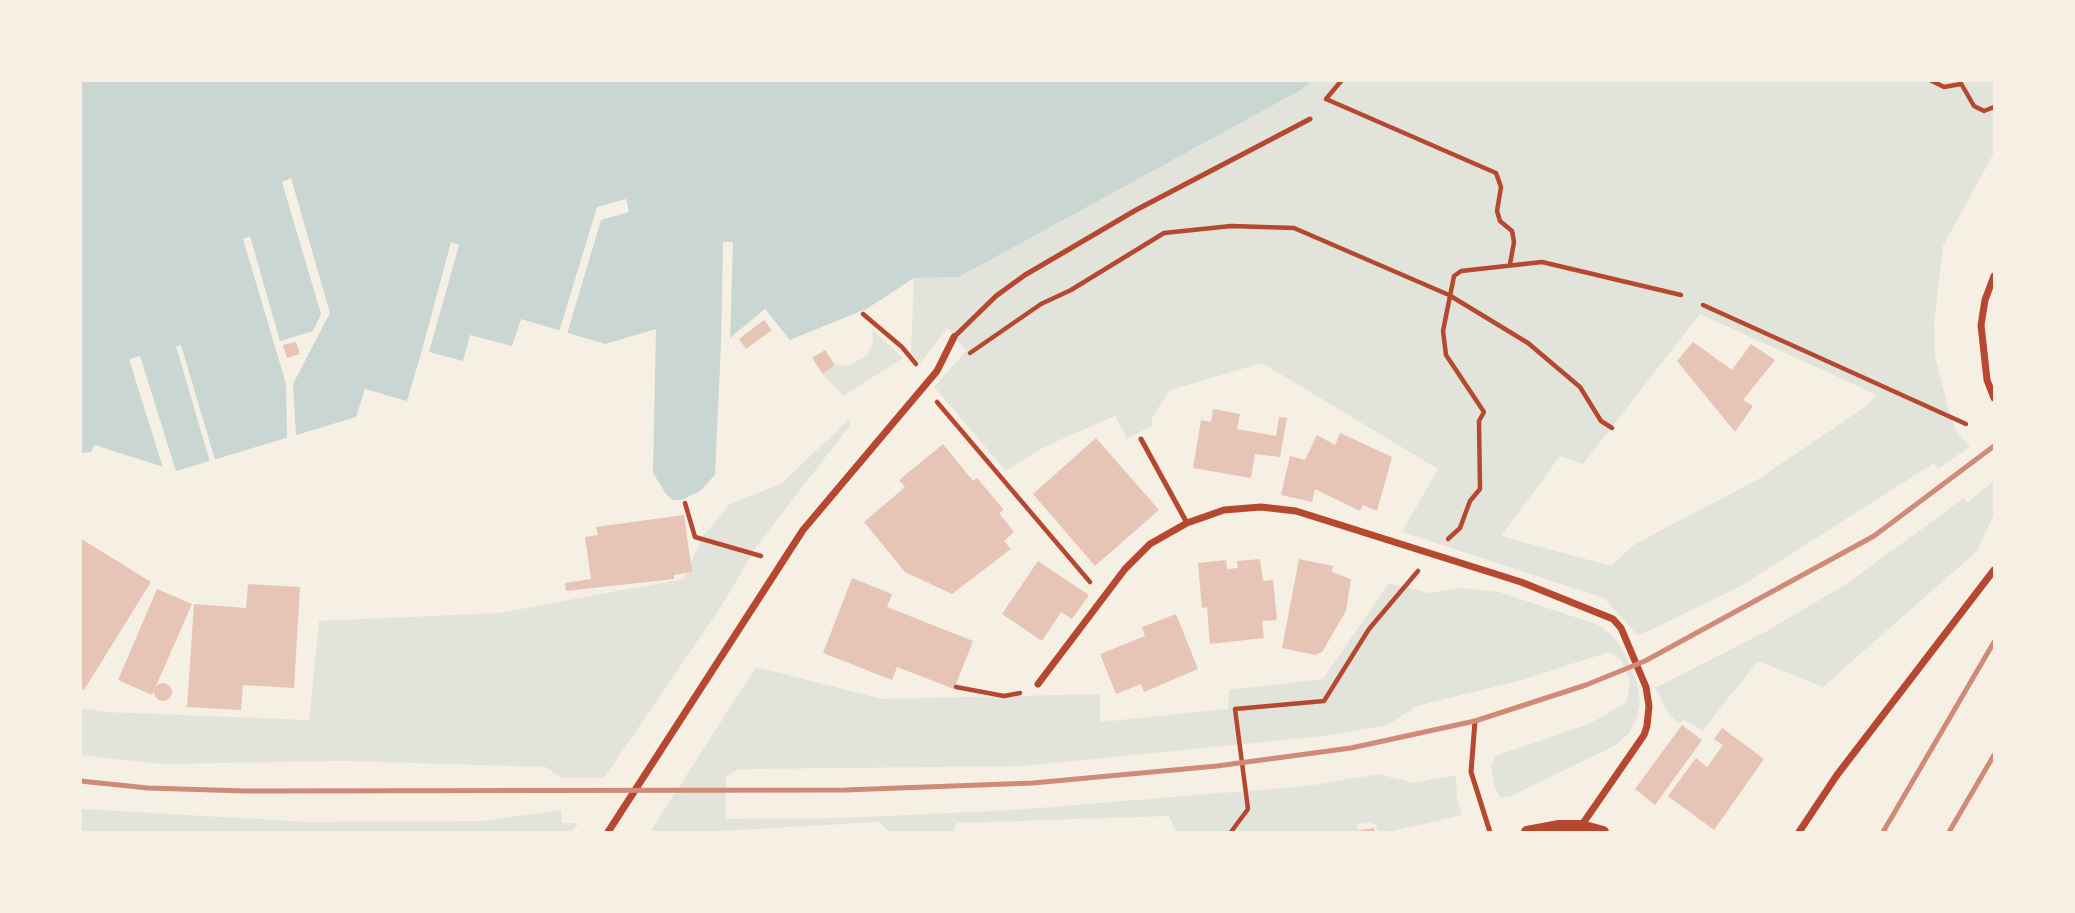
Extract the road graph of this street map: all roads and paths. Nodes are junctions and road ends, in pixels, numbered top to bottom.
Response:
1 (1342, 80) edge
2 (1930, 80) edge
3 (1960, 82) edge
4 (1326, 99) junction
5 (1994, 107) edge
6 (1310, 119) joint
7 (1510, 264) junction
8 (1994, 276) edge
9 (1449, 295) junction
10 (1681, 295) dead end
11 (1703, 305) dead end
12 (863, 314) dead end
13 (954, 337) joint
14 (916, 365) dead end
15 (937, 371) junction
16 (934, 398) dead end
17 (1994, 398) edge
18 (1966, 424) dead end
19 (1612, 428) dead end
20 (1141, 439) dead end
21 (685, 502) dead end
22 (1187, 523) junction
23 (1432, 555) junction
24 (761, 556) dead end
25 (1994, 570) edge
26 (1093, 584) dead end
27 (1038, 684) dead end
28 (956, 687) dead end
29 (1004, 696) dead end
30 (1475, 721) dead end
31 (1579, 829) edge
32 (608, 832) edge
33 (1231, 832) edge
34 (1490, 832) edge
35 (1527, 832) edge
36 (1603, 832) edge
37 (1799, 832) edge

1 - 4 path
2 - 3 path
3 - 5 path
4 - 6 path
4 - 7 path
6 - 13 lane
7 - 9 path
7 - 10 path
8 - 17 street
9 - 15 path
9 - 19 path
9 - 23 path
11 - 18 path
12 - 14 path
13 - 15 street
15 - 32 street
16 - 26 path
20 - 22 lane
21 - 24 path
22 - 23 street
22 - 27 street
23 - 31 street
23 - 33 path
25 - 37 street
28 - 29 path
30 - 34 lane
31 - 35 street
31 - 36 street

